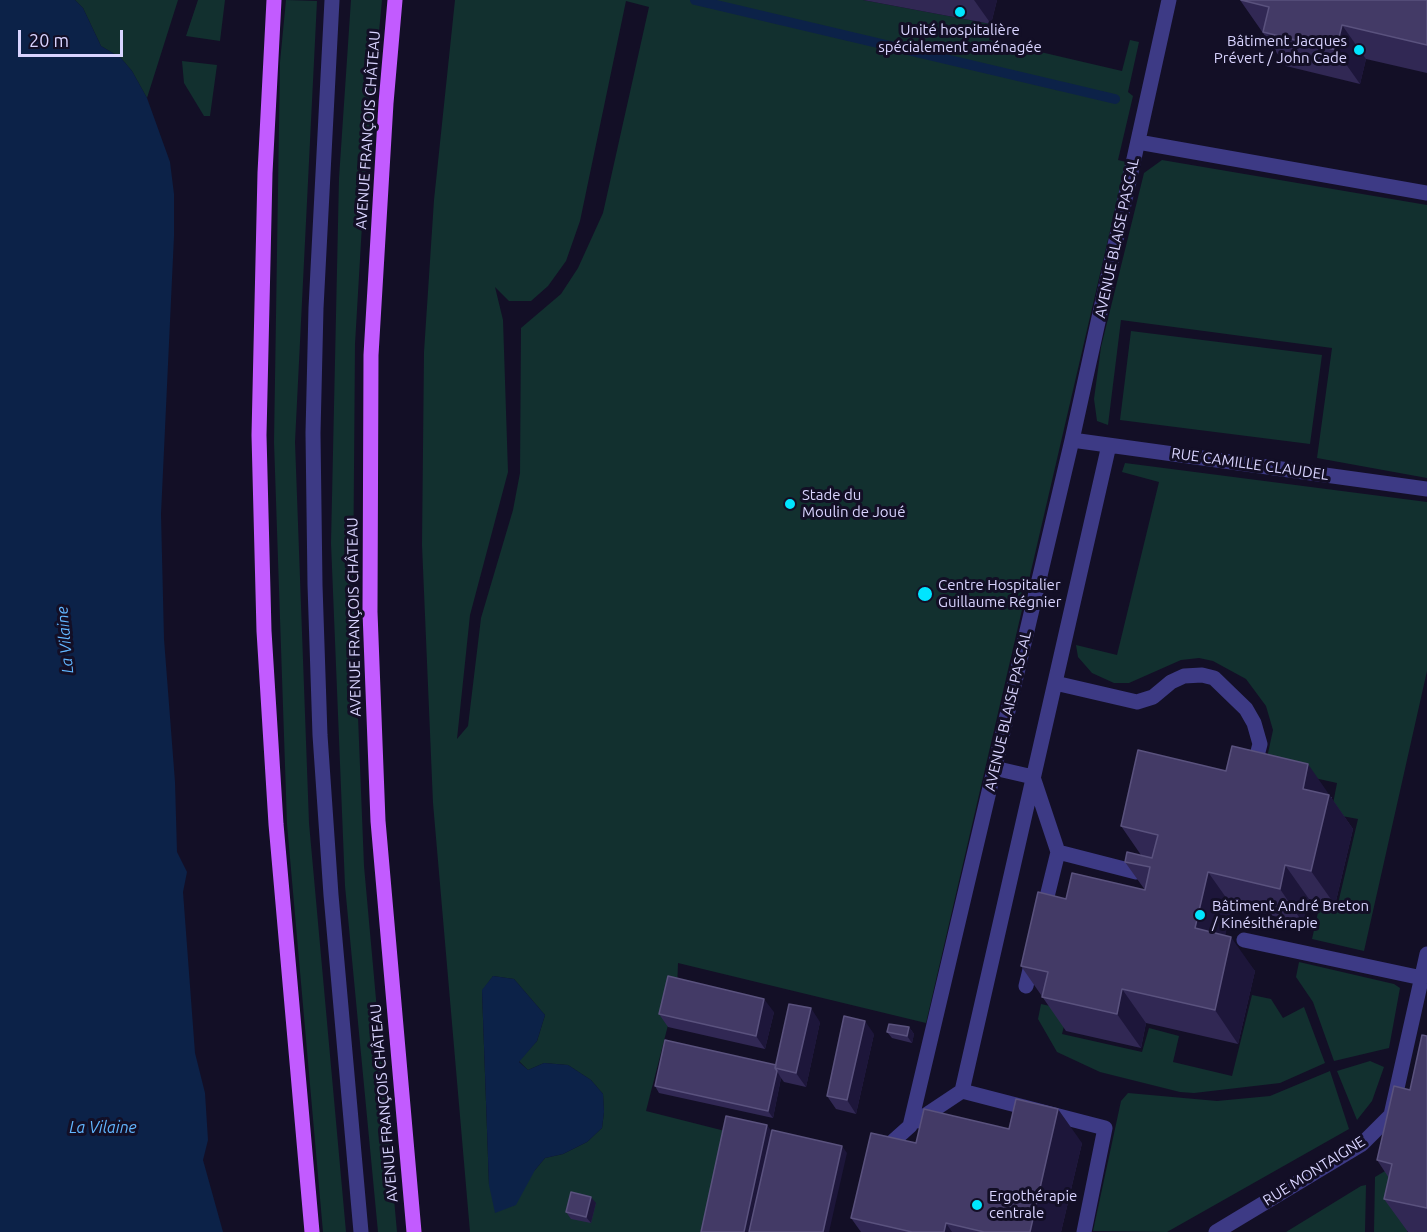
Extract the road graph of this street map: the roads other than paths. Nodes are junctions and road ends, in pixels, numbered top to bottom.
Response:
1 (274, 0) edge
2 (395, 0) edge
3 (1169, 0) edge
4 (332, 1) edge
5 (1138, 142) junction
6 (1427, 193) edge
7 (1072, 440) junction
8 (1109, 445) junction
9 (1427, 489) edge
10 (1055, 683) junction
11 (994, 768) junction
12 (1252, 774) edge
13 (1033, 777) junction
14 (1058, 852) junction
15 (1136, 872) edge
16 (1244, 940) dead end
17 (1427, 954) edge
18 (1422, 978) junction
19 (1026, 986) edge
20 (962, 1091) junction
21 (910, 1126) junction
22 (874, 1167) edge
23 (312, 1232) edge
24 (361, 1232) edge
25 (414, 1232) edge
26 (1084, 1232) edge
27 (1216, 1232) edge

1 - 23 main road
2 - 25 main road, AVENUE FRANÇOIS CHÂTEAU
3 - 5 lane, AVENUE BLAISE PASCAL
4 - 24 lane
5 - 6 lane
5 - 7 lane, AVENUE BLAISE PASCAL
7 - 8 lane, RUE CAMILLE CLAUDEL
7 - 11 lane, AVENUE BLAISE PASCAL
8 - 9 lane, RUE CAMILLE CLAUDEL
8 - 10 lane
10 - 12 lane
10 - 13 lane
11 - 13 lane
11 - 21 lane, AVENUE BLAISE PASCAL
13 - 14 lane
13 - 20 lane
14 - 15 lane
14 - 19 lane
16 - 18 lane
17 - 18 lane, RUE MONTAIGNE
18 - 27 lane, RUE MONTAIGNE
20 - 21 lane
20 - 26 lane
21 - 22 lane

